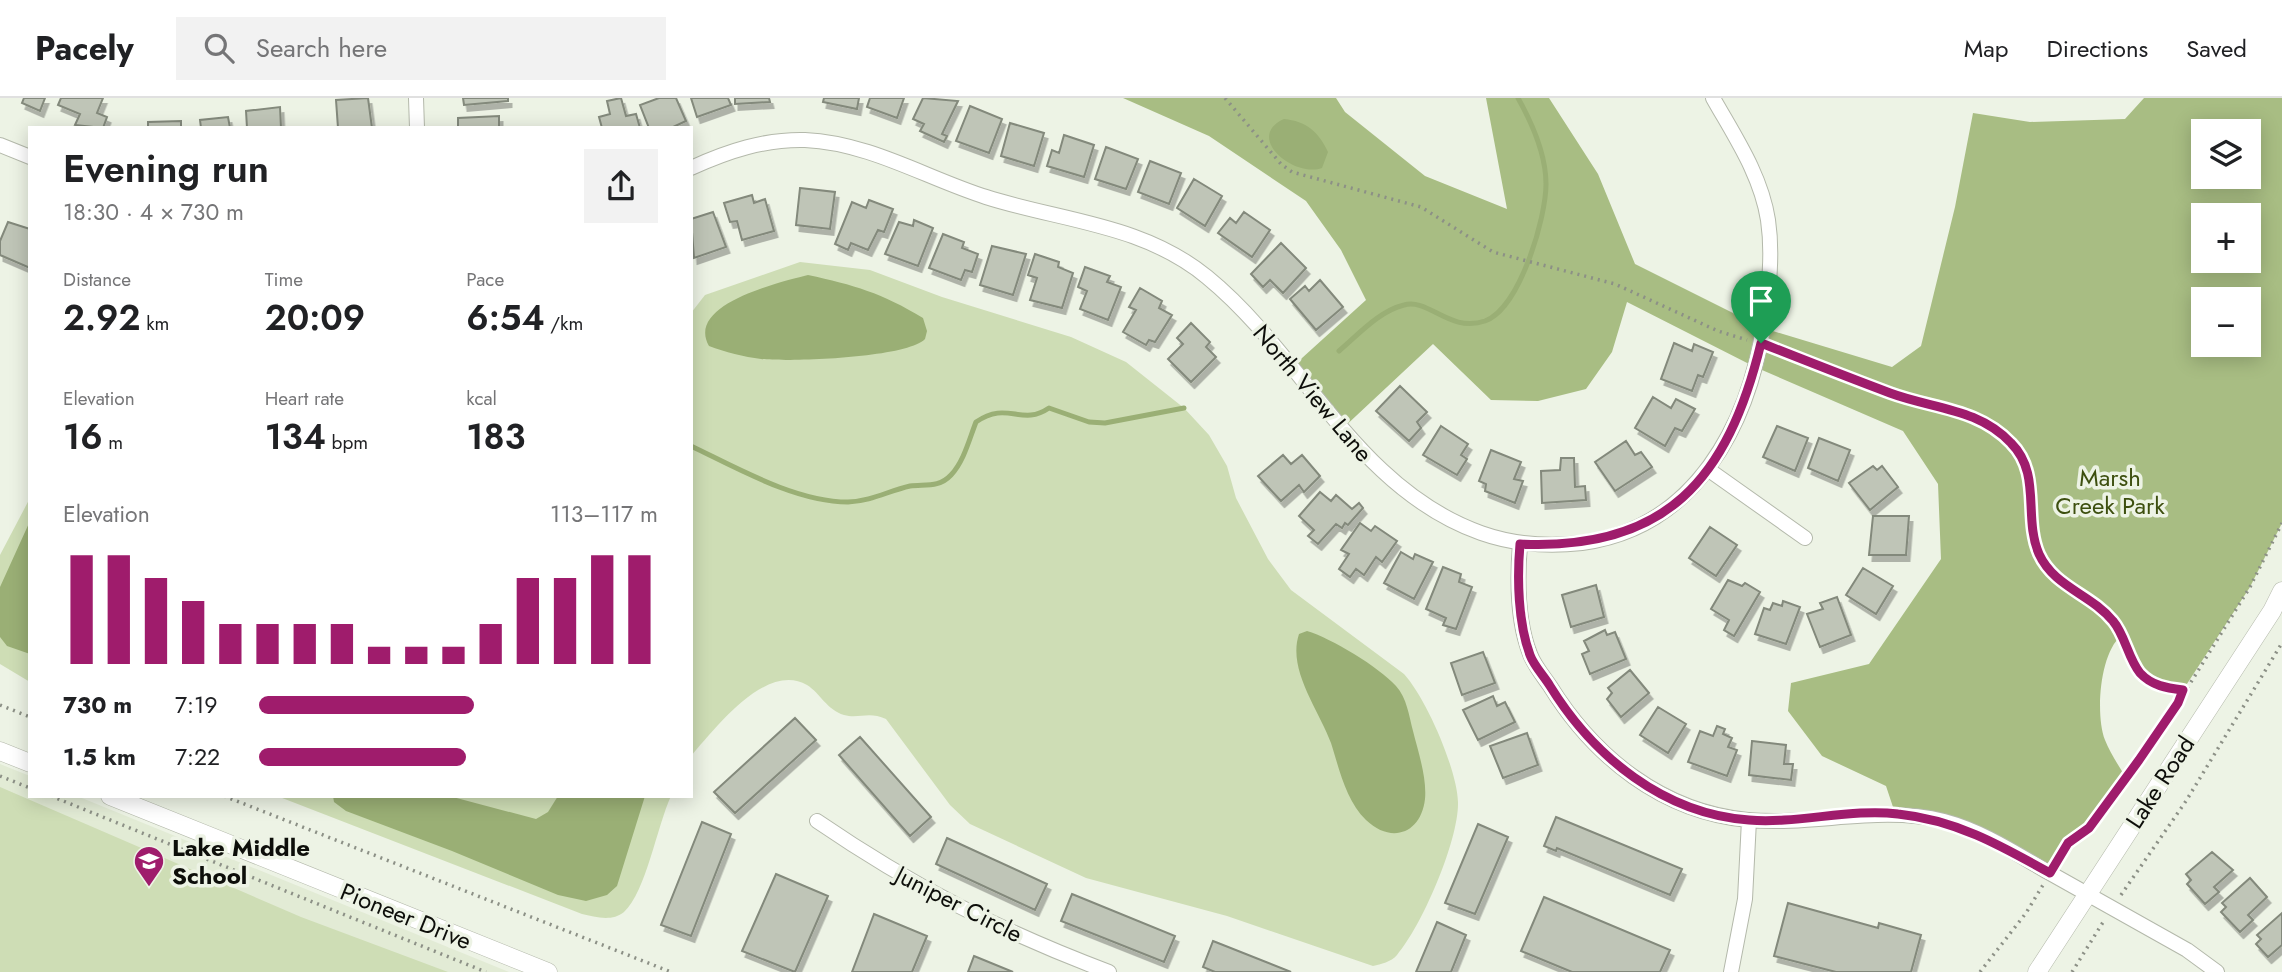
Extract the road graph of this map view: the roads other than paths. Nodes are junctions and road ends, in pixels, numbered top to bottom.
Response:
1 (416, 98) edge
2 (1713, 98) edge
3 (417, 126) edge
4 (0, 145) edge
5 (28, 156) edge
6 (693, 167) edge
7 (1709, 470) junction
8 (1805, 538) dead end
9 (1520, 544) junction
10 (2282, 591) edge
11 (0, 751) edge
12 (28, 762) edge
13 (115, 798) edge
14 (1749, 820) junction
15 (817, 821) dead end
16 (2087, 893) junction
17 (548, 972) edge
18 (1109, 972) edge
19 (1731, 972) edge
20 (2037, 972) edge
21 (2217, 972) edge

1 - 3 street
2 - 7 street, North View Lane
4 - 5 street
6 - 9 street, North View Lane
7 - 8 street
7 - 9 street, North View Lane
9 - 14 street
10 - 16 street, Lake Road
11 - 12 street
13 - 17 street, Pioneer Drive
14 - 16 street
14 - 19 street
15 - 18 street, Juniper Circle
16 - 20 street, Lake Road
16 - 21 street

